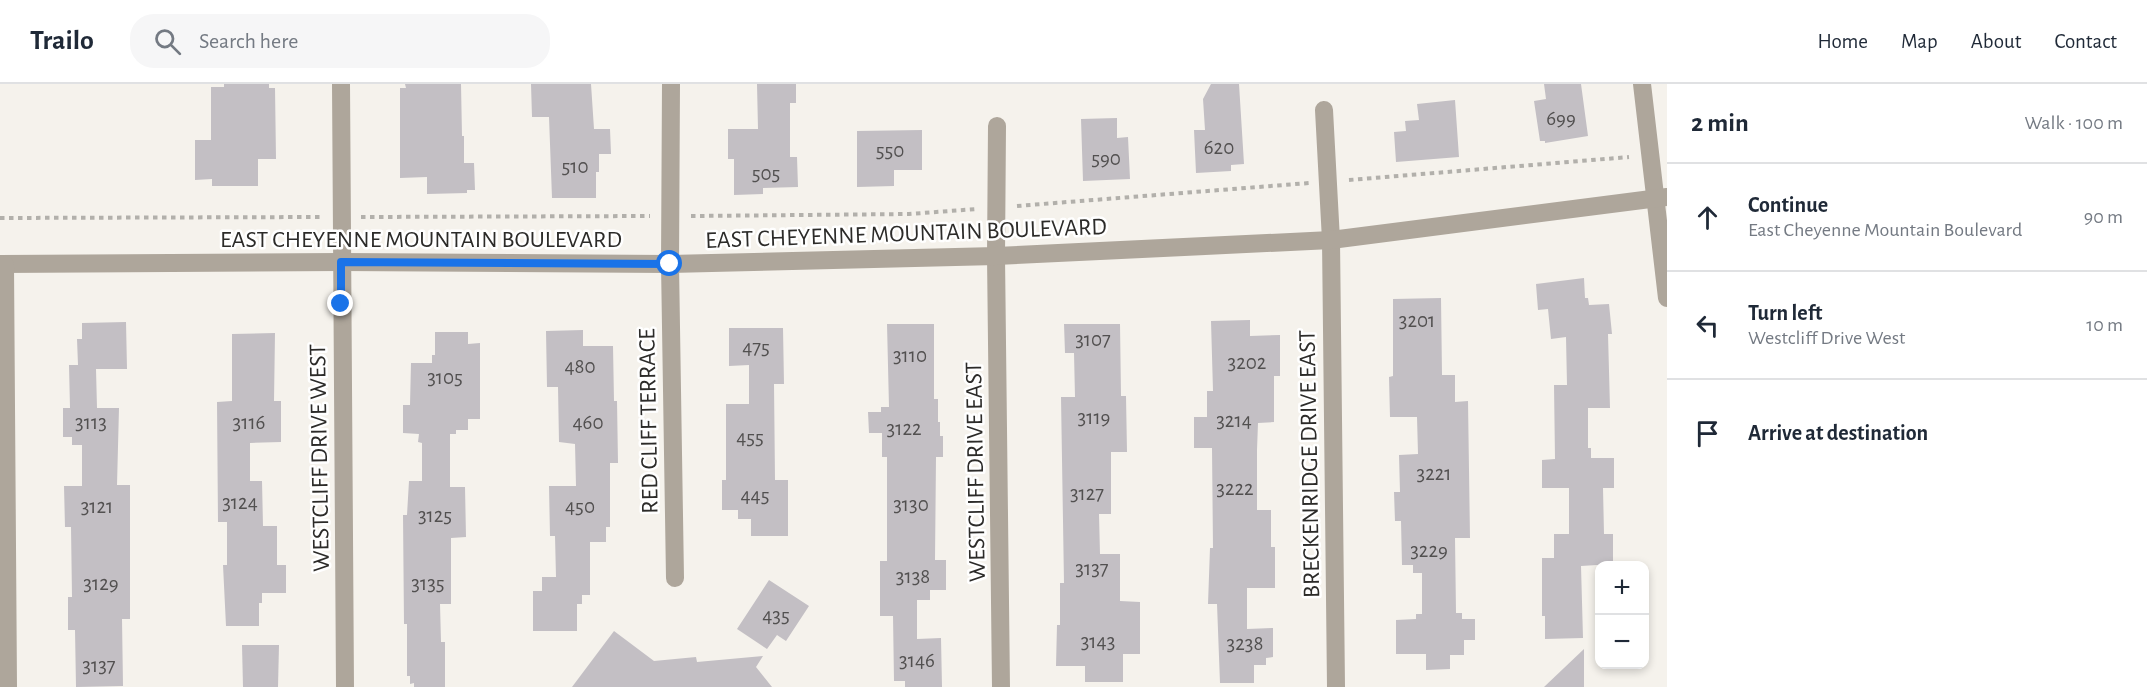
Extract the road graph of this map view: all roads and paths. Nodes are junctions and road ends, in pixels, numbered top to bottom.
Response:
1 (341, 84) edge
2 (671, 84) edge
3 (1642, 84) edge
4 (1324, 110) dead end
5 (997, 126) dead end
6 (1651, 153) junction
7 (1327, 182) junction
8 (1662, 198) edge
9 (997, 207) junction
10 (670, 216) junction
11 (340, 217) junction
12 (0, 218) edge
13 (1331, 240) junction
14 (996, 256) junction
15 (341, 262) junction
16 (3, 264) edge
17 (670, 264) junction
18 (1667, 298) edge
19 (675, 578) dead end
20 (8, 687) edge
21 (345, 687) edge
22 (1001, 687) edge
23 (1336, 687) edge

1 - 11 street, WESTCLIFF DRIVE WEST
2 - 10 street, RED CLIFF TERRACE
3 - 6 street
4 - 7 street, BRECKENRIDGE DRIVE EAST
5 - 9 street, WESTCLIFF DRIVE EAST
6 - 7 path
6 - 8 street
7 - 9 path
7 - 13 street, BRECKENRIDGE DRIVE EAST
8 - 13 street, EAST CHEYENNE MOUNTAIN BOULEVARD
8 - 18 street
9 - 10 path
9 - 14 street, WESTCLIFF DRIVE EAST
10 - 11 path
10 - 17 street, RED CLIFF TERRACE
11 - 12 path
11 - 15 street, WESTCLIFF DRIVE WEST
13 - 14 street, EAST CHEYENNE MOUNTAIN BOULEVARD
13 - 23 street, BRECKENRIDGE DRIVE EAST
14 - 17 street, EAST CHEYENNE MOUNTAIN BOULEVARD
14 - 22 street, WESTCLIFF DRIVE EAST
15 - 16 street, EAST CHEYENNE MOUNTAIN BOULEVARD
15 - 17 street, EAST CHEYENNE MOUNTAIN BOULEVARD
15 - 21 street, WESTCLIFF DRIVE WEST
16 - 20 street
17 - 19 street, RED CLIFF TERRACE

